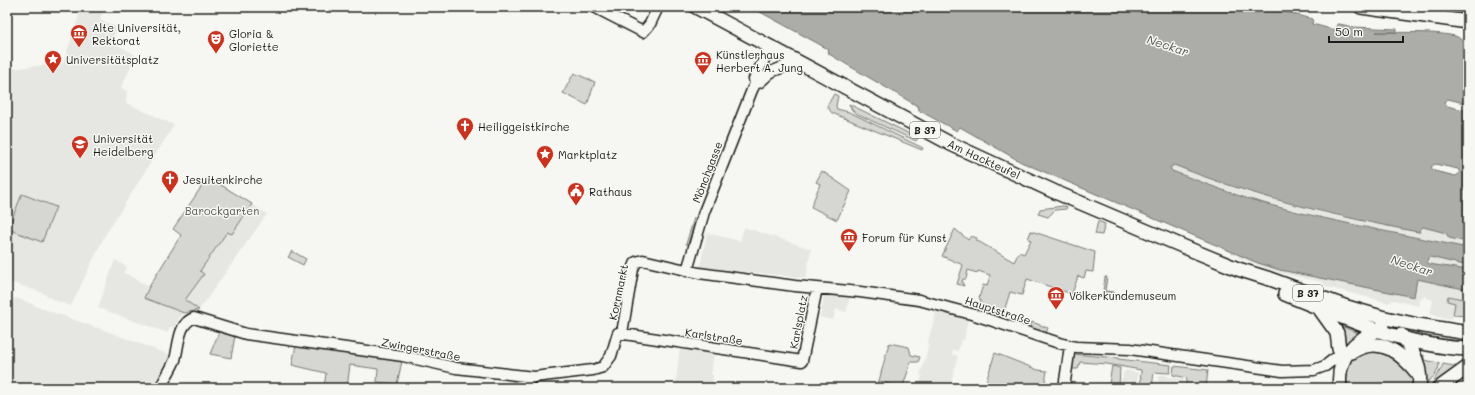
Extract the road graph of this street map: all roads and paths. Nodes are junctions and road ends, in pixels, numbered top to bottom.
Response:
1 (594, 7) edge
2 (658, 7) edge
3 (696, 7) edge
4 (1361, 7) edge
5 (1418, 11) edge
6 (1468, 22) edge
7 (771, 46) junction
8 (798, 61) junction
9 (755, 84) junction
10 (643, 260) joint
11 (1238, 269) junction
12 (687, 271) junction
13 (817, 288) junction
14 (1319, 308) junction
15 (1387, 323) junction
16 (620, 333) junction
17 (1468, 333) edge
18 (1404, 338) junction
19 (1070, 346) junction
20 (1468, 348) edge
21 (1343, 357) junction
22 (802, 361) joint
23 (1468, 367) edge
24 (529, 376) junction
25 (1419, 382) edge
26 (160, 388) edge
27 (516, 388) edge
28 (1064, 388) edge
29 (1340, 388) edge
30 (1439, 388) edge

1 - 2 street
3 - 7 main road, Am Hackteufel / B 37
4 - 5 main road
5 - 6 main road
7 - 8 main road, Am Hackteufel / B 37
7 - 9 street, Mönchgasse
8 - 9 street, Mönchgasse
8 - 11 main road, Am Hackteufel / B 37
9 - 12 street, Mönchgasse
10 - 12 street, Hauptstraße
10 - 16 street, Kornmarkt
11 - 14 main road, Am Hackteufel / B 37
11 - 15 main road, Am Hackteufel / B 37
12 - 13 street, Hauptstraße
13 - 19 street, Hauptstraße
13 - 22 street, Karlsplatz
14 - 15 main road, Am Hackteufel / B 37
14 - 21 main road
15 - 17 main road, B 37
15 - 18 main road, Am Hackteufel / B 37
15 - 21 main road
16 - 22 street, Karlstraße
16 - 24 street, Zwingerstraße
18 - 20 main road, B 37
18 - 25 main road
19 - 21 street, Hauptstraße
19 - 28 street
21 - 25 main road
21 - 29 main road
23 - 30 main road
24 - 26 street, Zwingerstraße
24 - 27 street

